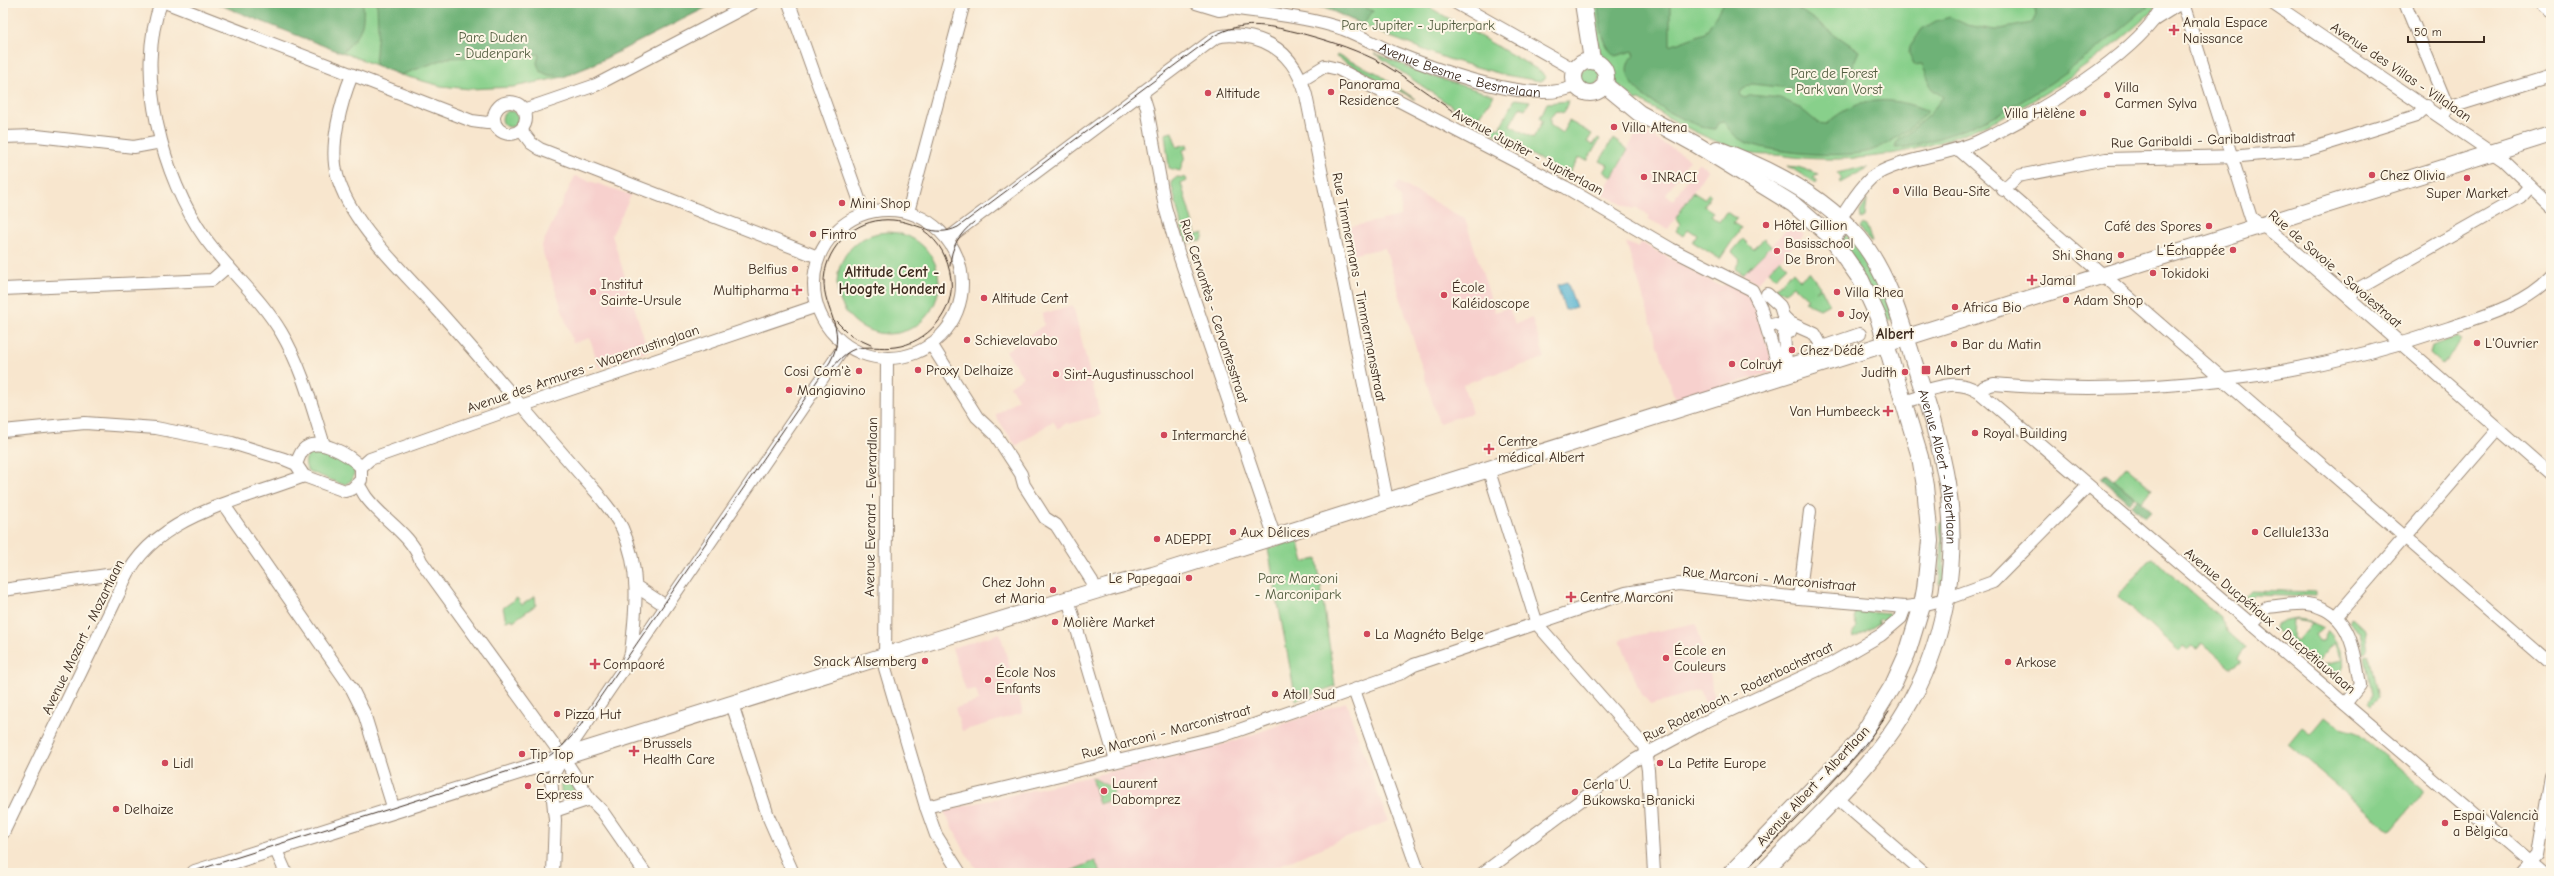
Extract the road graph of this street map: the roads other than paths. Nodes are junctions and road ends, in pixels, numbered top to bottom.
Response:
1 (161, 3) edge
2 (167, 3) edge
3 (753, 3) edge
4 (789, 3) edge
5 (964, 3) edge
6 (1196, 3) edge
7 (1456, 3) edge
8 (1583, 3) edge
9 (2164, 3) edge
10 (2182, 3) edge
11 (2272, 3) edge
12 (2406, 3) edge
13 (2542, 3) edge
14 (1228, 5) edge
15 (2551, 10) edge
16 (2153, 21) junction
17 (1592, 60) junction
18 (352, 75) junction
19 (2551, 76) edge
20 (1575, 78) junction
21 (1302, 80) junction
22 (1605, 85) junction
23 (1142, 92) junction
24 (2427, 106) junction
25 (523, 110) junction
26 (2445, 112) junction
27 (494, 120) junction
28 (521, 130) junction
29 (2551, 134) edge
30 (3, 137) edge
31 (161, 142) junction
32 (1697, 145) junction
33 (1958, 149) junction
34 (2493, 152) junction
35 (2232, 156) junction
36 (2530, 186) junction
37 (2003, 190) junction
38 (2551, 206) edge
39 (908, 212) junction
40 (864, 213) junction
41 (1840, 219) junction
42 (2262, 225) junction
43 (1830, 236) junction
44 (947, 239) junction
45 (818, 257) junction
46 (228, 266) junction
47 (2103, 275) junction
48 (2551, 277) edge
49 (3, 290) edge
50 (1767, 294) dead end
51 (2348, 298) junction
52 (817, 306) junction
53 (1771, 325) dead end
54 (1789, 328) junction
55 (1856, 334) dead end
56 (1906, 337) junction
57 (1886, 343) junction
58 (931, 344) junction
59 (2400, 344) junction
60 (845, 345) junction
61 (1818, 350) junction
62 (887, 358) junction
63 (1784, 367) junction
64 (2224, 380) junction
65 (1924, 391) junction
66 (1979, 392) junction
67 (1904, 402) junction
68 (520, 406) junction
69 (2498, 429) junction
70 (3, 431) edge
71 (324, 445) junction
72 (296, 464) junction
73 (360, 467) junction
74 (1488, 468) junction
75 (2551, 475) edge
76 (304, 476) junction
77 (358, 484) junction
78 (2088, 486) junction
79 (345, 492) junction
80 (1387, 500) junction
81 (224, 505) junction
82 (1810, 511) dead end
83 (1274, 535) junction
84 (2404, 538) junction
85 (421, 561) junction
86 (125, 578) junction
87 (637, 587) junction
88 (3, 590) edge
89 (1096, 591) junction
90 (1799, 598) junction
91 (1068, 599) junction
92 (1946, 599) junction
93 (1922, 605) junction
94 (666, 606) junction
95 (1905, 606) junction
96 (2336, 617) junction
97 (1537, 624) junction
98 (2251, 625) junction
99 (885, 656) junction
100 (628, 662) junction
101 (2551, 664) edge
102 (1354, 690) junction
103 (732, 704) junction
104 (2345, 704) junction
105 (1646, 753) junction
106 (563, 757) junction
107 (1116, 761) junction
108 (2551, 776) edge
109 (1836, 797) junction
110 (590, 799) junction
111 (926, 807) junction
112 (394, 810) junction
113 (554, 811) junction
114 (3, 832) edge
115 (275, 848) junction
116 (2530, 862) junction
117 (195, 873) edge
118 (286, 873) edge
119 (553, 873) edge
120 (645, 873) edge
121 (792, 873) edge
122 (960, 873) edge
123 (1419, 873) edge
124 (1483, 873) edge
125 (1654, 873) edge
126 (1731, 873) edge
127 (1762, 873) edge
128 (1924, 873) edge
129 (2521, 873) edge
130 (2543, 873) edge

1 - 31 street
2 - 18 street
3 - 25 street
4 - 40 street
5 - 39 street
6 - 14 street
7 - 20 street
8 - 17 main road
9 - 16 street
10 - 16 street
10 - 35 street, Rue de Savoie - Savoiestraat
11 - 24 street, Avenue des Villas - Villalaan
12 - 26 street
13 - 15 street
14 - 20 street, Avenue Besme - Besmelaan
16 - 33 street
17 - 20 main road, Avenue Besme - Besmelaan
17 - 22 main road
18 - 27 street
18 - 68 street
19 - 26 street
20 - 22 main road
21 - 23 street
21 - 63 street, Avenue Jupiter - Jupiterlaan
21 - 80 street, Rue Timmermans - Timmermansstraat
22 - 32 main road
23 - 44 street
23 - 83 street, Rue Cervantès - Cervantesstraat
24 - 26 street, Avenue des Villas - Villalaan
24 - 35 street, Rue Garibaldi - Garibaldistraat
25 - 27 street
25 - 28 street
26 - 34 street, Avenue des Villas - Villalaan
27 - 28 street
28 - 45 street
29 - 34 main road
30 - 31 street
31 - 46 street
32 - 41 main road
32 - 43 main road
33 - 37 street
33 - 41 street
34 - 36 street, Avenue des Villas - Villalaan
34 - 42 main road
35 - 37 street, Rue Garibaldi - Garibaldistraat
35 - 42 street, Rue de Savoie - Savoiestraat
36 - 38 street, Avenue des Villas - Villalaan
36 - 51 street
37 - 47 street
39 - 40 street
39 - 44 street
40 - 45 street
41 - 43 street
41 - 56 main road
42 - 47 main road
42 - 51 street, Rue de Savoie - Savoiestraat
43 - 57 main road
44 - 58 street
45 - 52 street
46 - 49 street
46 - 71 street
47 - 56 main road
47 - 64 street
48 - 59 street
50 - 54 street
51 - 59 street, Rue de Savoie - Savoiestraat
52 - 60 street
52 - 68 street, Avenue des Armures - Wapenrustinglaan
53 - 54 street
54 - 61 street
54 - 63 street
55 - 61 street
56 - 57 main road
56 - 65 main road, Avenue Albert - Albertlaan
57 - 63 main road
57 - 67 main road, Avenue Albert - Albertlaan
58 - 62 street
58 - 89 street
59 - 64 street
59 - 69 street, Rue de Savoie - Savoiestraat
60 - 62 street
60 - 94 street
61 - 63 street
62 - 99 street, Avenue Everard - Everardlaan
63 - 74 main road
64 - 66 street
64 - 84 street
65 - 66 street, Avenue Ducpétiaux - Ducpétiauxlaan
65 - 67 street, Avenue Ducpétiaux - Ducpétiauxlaan
65 - 92 main road, Avenue Albert - Albertlaan
66 - 78 street, Avenue Ducpétiaux - Ducpétiauxlaan
67 - 93 main road, Avenue Albert - Albertlaan
68 - 73 street, Avenue des Armures - Wapenrustinglaan
68 - 87 street
69 - 75 street, Rue de Savoie - Savoiestraat
69 - 84 street
70 - 72 street
71 - 72 street
71 - 73 street
72 - 76 street
73 - 77 street
74 - 80 main road
74 - 97 street
76 - 79 street
76 - 81 street, Avenue Mozart - Mozartlaan
77 - 79 street
77 - 85 street
78 - 92 street
78 - 98 street, Avenue Ducpétiaux - Ducpétiauxlaan
79 - 85 street
80 - 83 main road
81 - 86 street, Avenue Mozart - Mozartlaan
81 - 112 street
82 - 90 street
83 - 89 main road
84 - 96 street
84 - 101 street
85 - 106 street
86 - 88 street
86 - 114 street, Avenue Mozart - Mozartlaan
87 - 94 street
87 - 100 street
89 - 91 main road
90 - 95 street, Rue Marconi - Marconistraat
90 - 97 street, Rue Marconi - Marconistraat
91 - 99 main road
91 - 107 street
92 - 93 street
92 - 109 main road, Avenue Albert - Albertlaan
93 - 95 street, Rue Marconi - Marconistraat
93 - 126 main road, Avenue Albert - Albertlaan
94 - 100 street
95 - 105 street, Rue Rodenbach - Rodenbachstraat
96 - 98 street
96 - 104 street
97 - 102 street, Rue Marconi - Marconistraat
97 - 105 street
98 - 104 street, Avenue Ducpétiaux - Ducpétiauxlaan
99 - 103 main road
99 - 111 street, Avenue Everard - Everardlaan
100 - 106 street
102 - 107 street, Rue Marconi - Marconistraat
102 - 123 street
103 - 106 main road
103 - 121 street
104 - 116 street, Avenue Ducpétiaux - Ducpétiauxlaan
105 - 124 street, Rue Rodenbach - Rodenbachstraat
105 - 125 street
106 - 110 street
106 - 112 main road
106 - 113 street
107 - 111 street, Rue Marconi - Marconistraat
108 - 116 street
109 - 127 main road, Avenue Albert - Albertlaan
109 - 128 street
110 - 113 street
110 - 120 street
111 - 122 street, Avenue Everard - Everardlaan
112 - 115 main road
113 - 119 street
115 - 117 main road
115 - 118 street
116 - 129 street
116 - 130 street, Avenue Ducpétiaux - Ducpétiauxlaan

